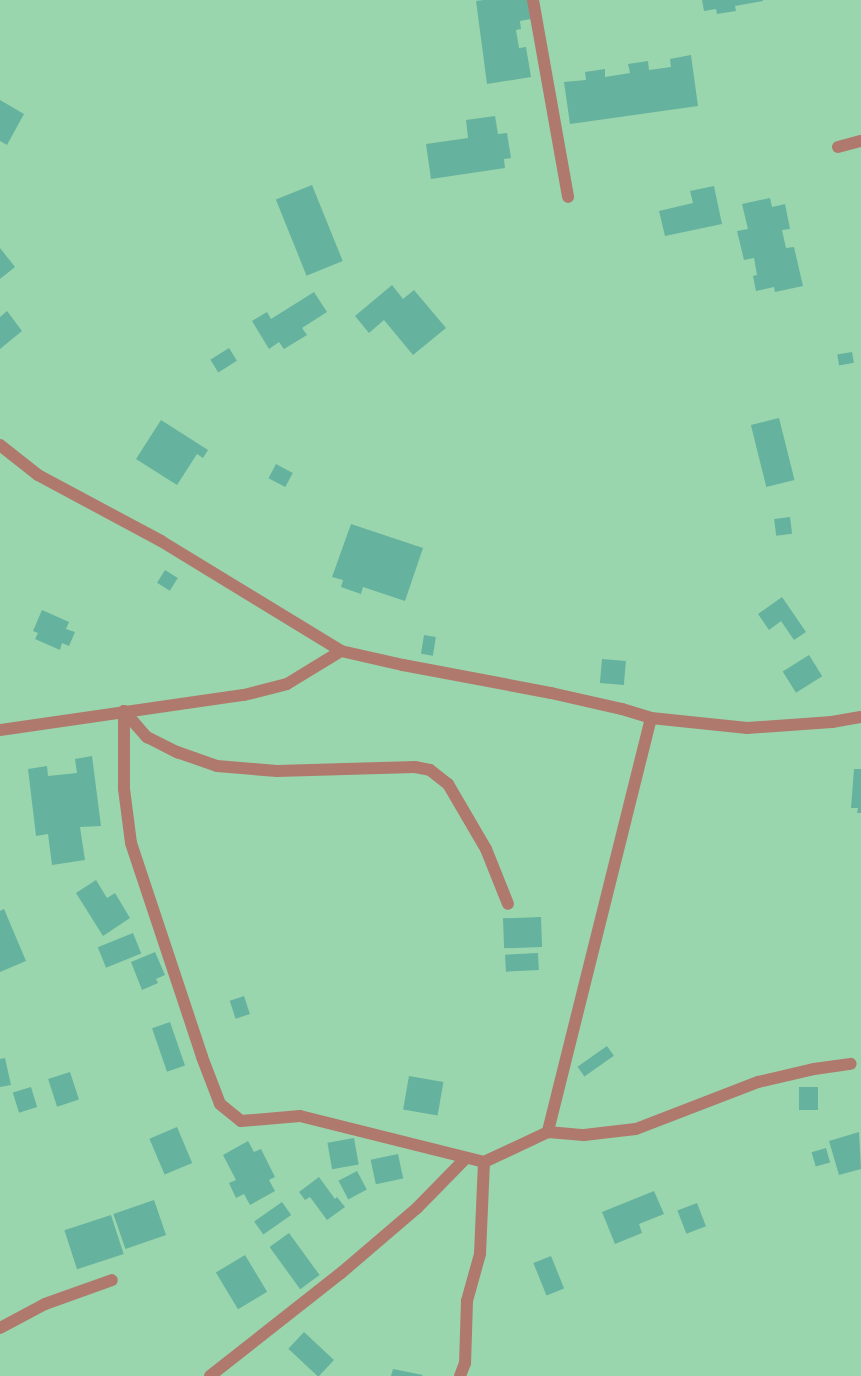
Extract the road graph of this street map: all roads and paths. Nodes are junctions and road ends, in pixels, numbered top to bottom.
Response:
1 (533, 0) edge
2 (861, 141) edge
3 (838, 147) dead end
4 (568, 196) dead end
5 (0, 445) edge
6 (341, 651) junction
7 (124, 711) junction
8 (861, 717) edge
9 (651, 718) junction
10 (0, 730) edge
11 (508, 904) dead end
12 (851, 1064) dead end
13 (548, 1132) junction
14 (466, 1158) junction
15 (484, 1162) junction
16 (112, 1280) dead end
17 (0, 1328) edge
18 (210, 1376) edge
19 (460, 1376) edge

1 - 4 street
2 - 3 street
5 - 6 street
6 - 7 street
6 - 9 street
7 - 10 street
7 - 11 street
7 - 14 street
8 - 9 street
9 - 13 street
12 - 13 street
13 - 15 street
14 - 15 street
14 - 18 street
15 - 19 street
16 - 17 street

